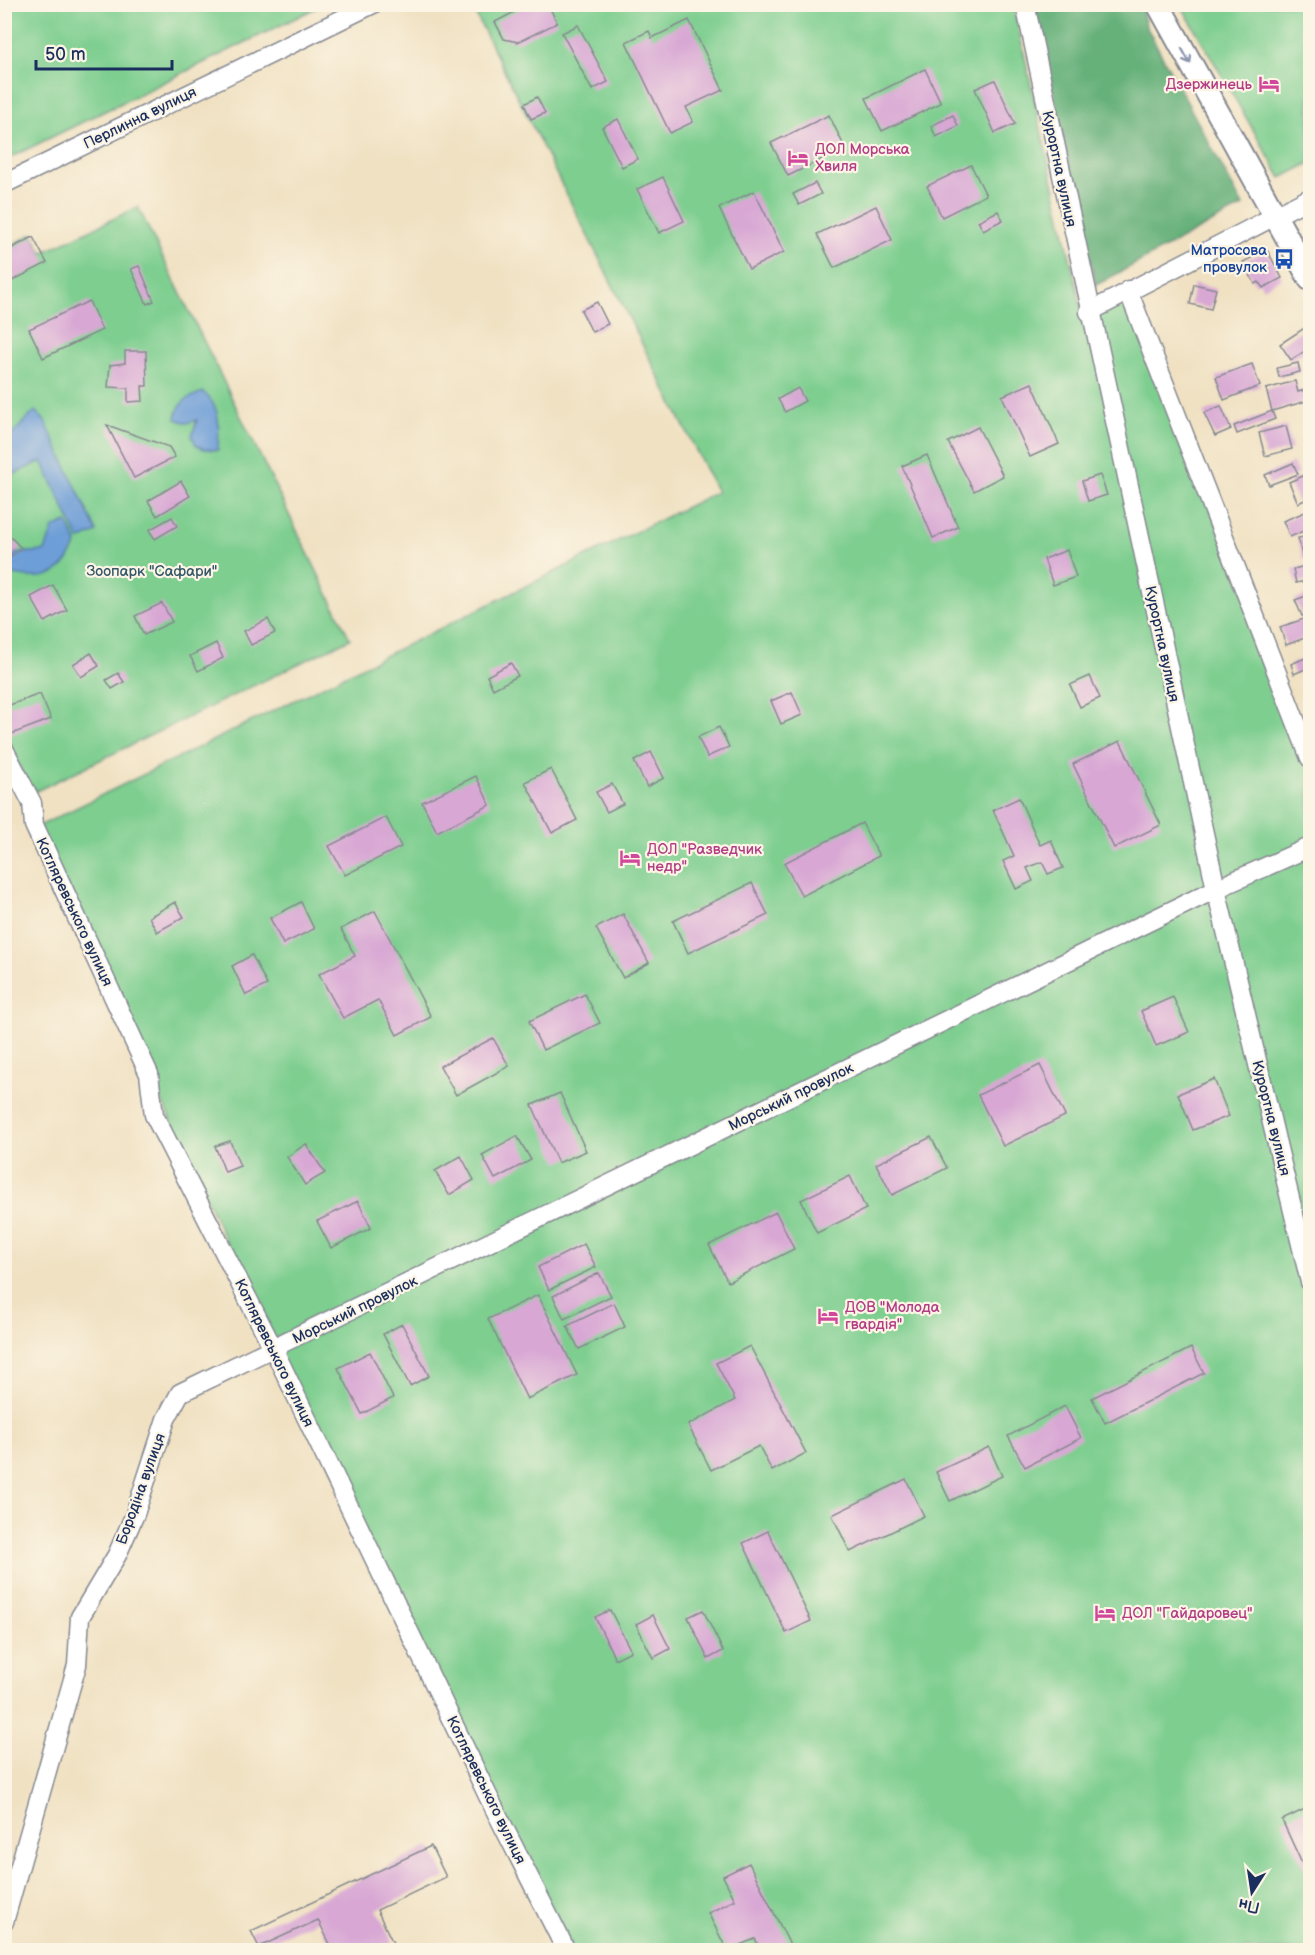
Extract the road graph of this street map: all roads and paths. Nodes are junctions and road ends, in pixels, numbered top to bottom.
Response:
1 (373, 4) edge
2 (1025, 4) edge
3 (1158, 4) edge
4 (4, 184) edge
5 (1311, 198) edge
6 (1274, 216) junction
7 (1311, 279) edge
8 (1128, 290) junction
9 (1089, 312) junction
10 (4, 749) edge
11 (1311, 758) edge
12 (1311, 847) edge
13 (1216, 889) junction
14 (1311, 1282) edge
15 (274, 1350) junction
16 (4, 1922) edge
17 (566, 1950) edge

1 - 4 street, Перлинна вулиця
2 - 9 street, Курортна вулиця
3 -> 6 main road
5 - 6 street
6 - 7 main road
6 - 8 street
8 - 9 street
8 - 11 street
9 - 13 street, Курортна вулиця
10 - 15 street, Котляревського вулиця
12 - 13 street, Морський провулок
13 - 14 street, Курортна вулиця
13 - 15 street, Морський провулок
15 - 16 street, Бородіна вулиця
15 - 17 street, Котляревського вулиця

